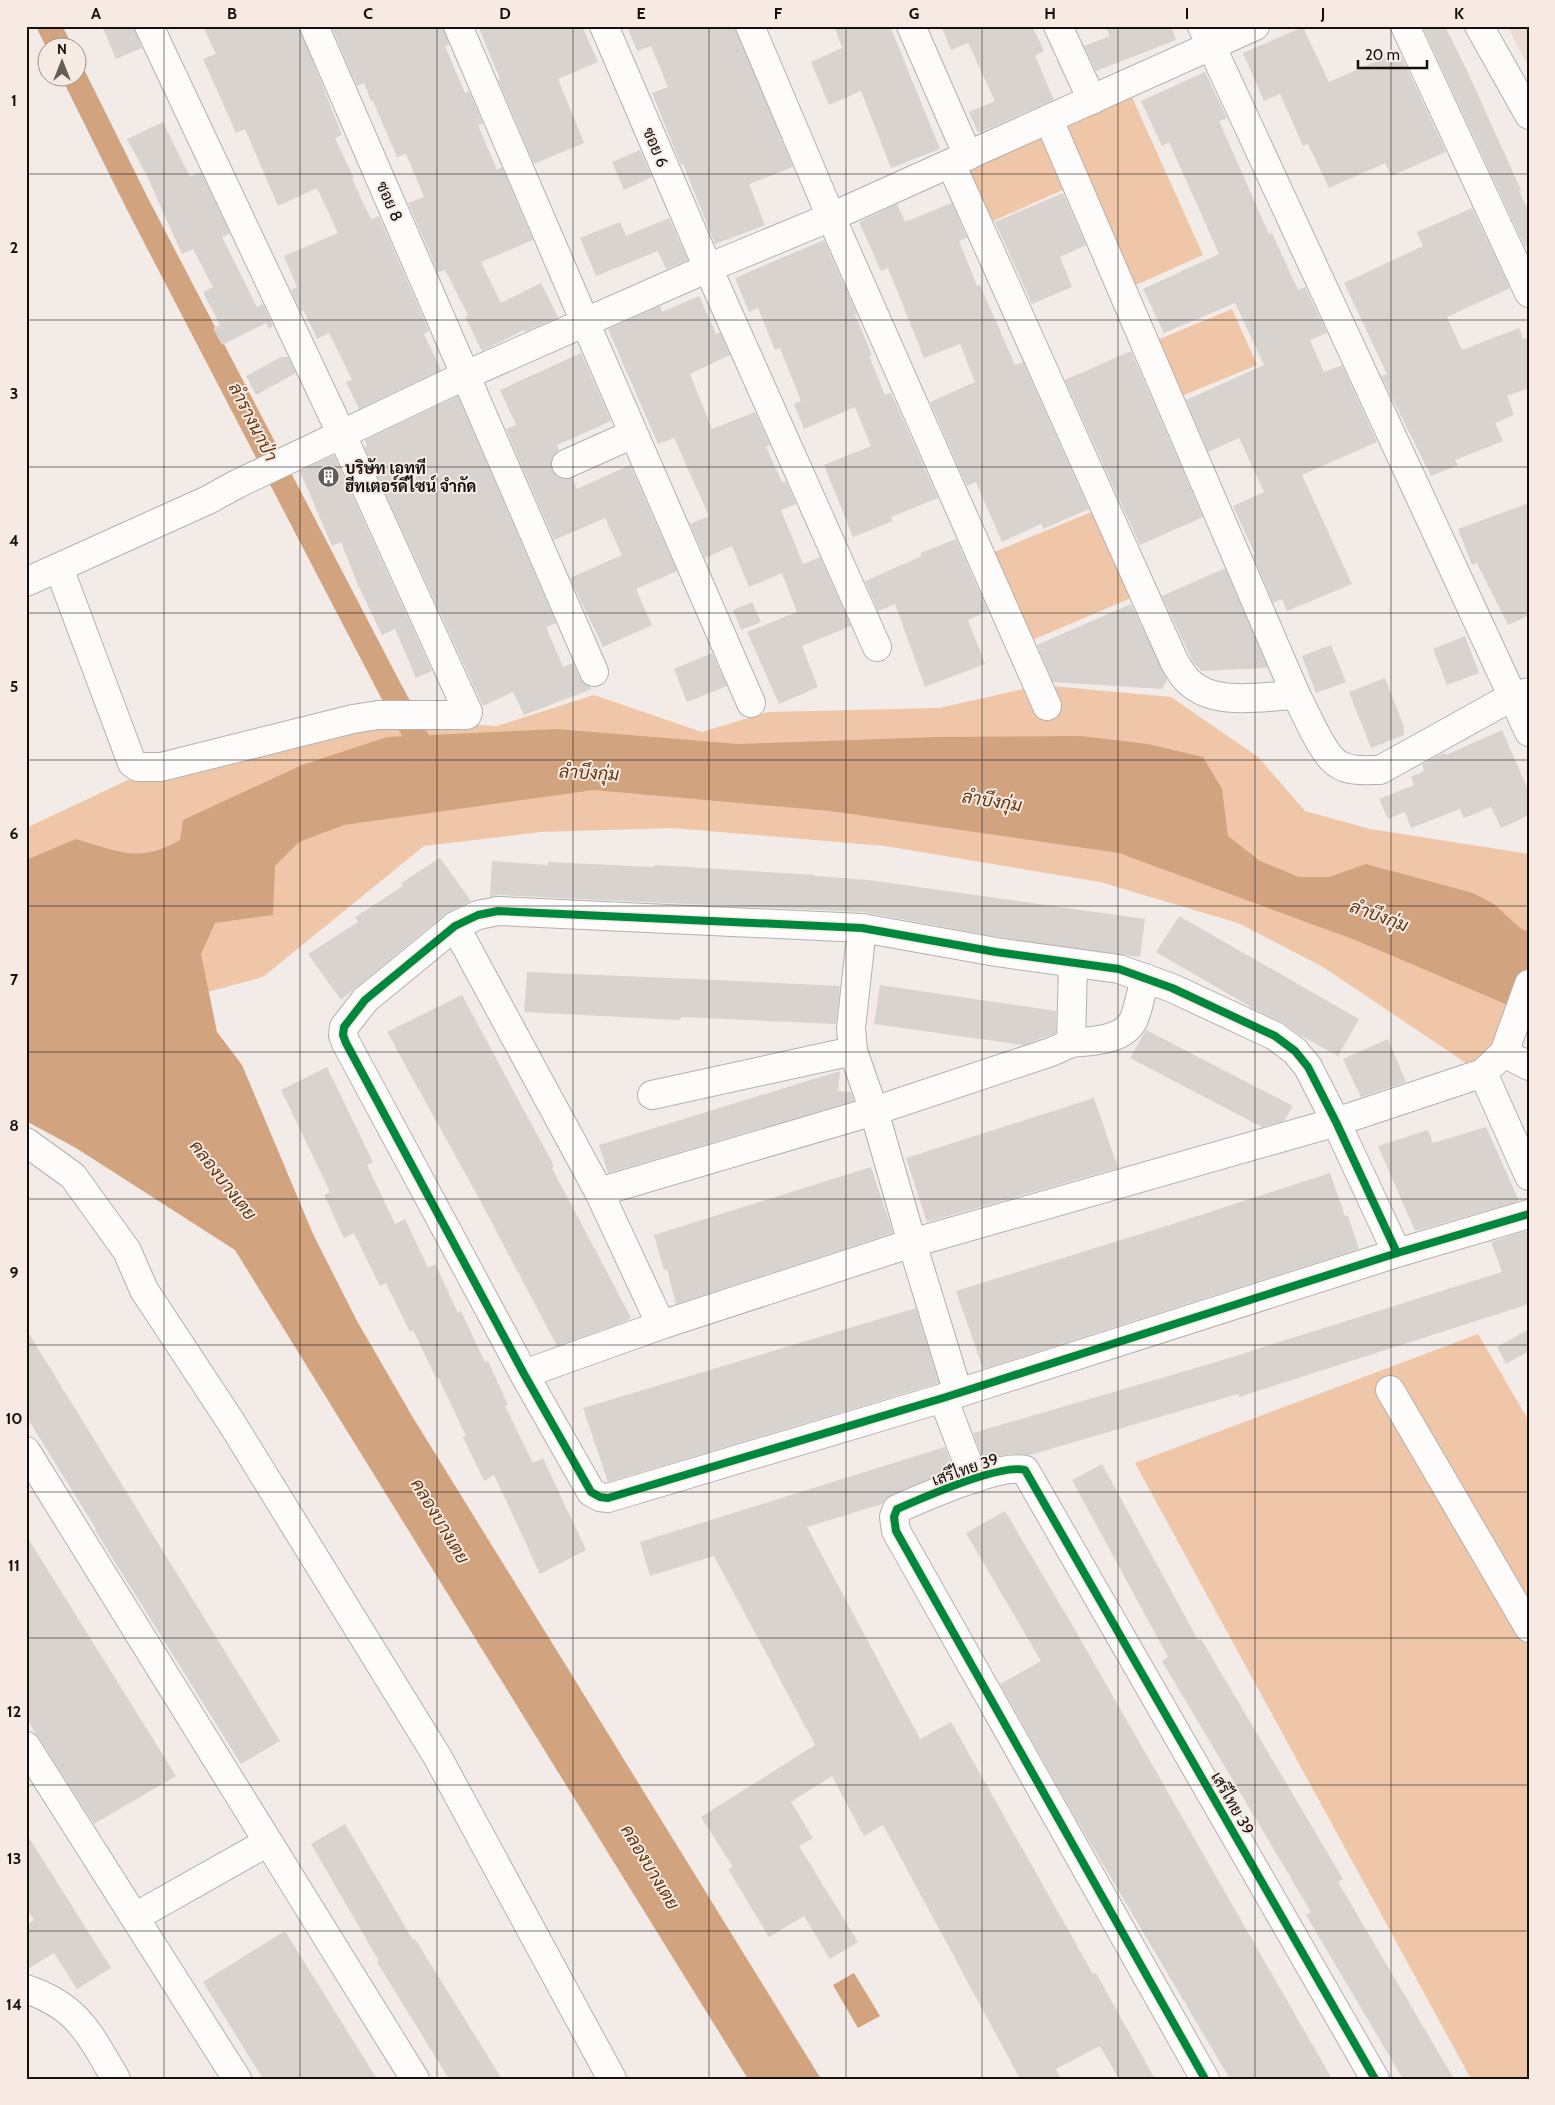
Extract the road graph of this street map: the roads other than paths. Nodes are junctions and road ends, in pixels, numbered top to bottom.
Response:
1 (149, 26) edge
2 (314, 26) edge
3 (458, 26) edge
4 (604, 26) edge
5 (750, 26) edge
6 (911, 26) edge
7 (1058, 26) edge
8 (1255, 26) edge
9 (1405, 26) edge
10 (1479, 26) edge
11 (1207, 37) edge
12 (1092, 100) junction
13 (1529, 115) edge
14 (1049, 120) junction
15 (960, 160) junction
16 (831, 218) junction
17 (708, 268) junction
18 (1529, 293) edge
19 (585, 322) junction
20 (466, 375) junction
21 (340, 433) junction
22 (634, 434) junction
23 (566, 464) dead end
24 (59, 568) junction
25 (26, 582) edge
26 (876, 648) dead end
27 (594, 672) dead end
28 (1521, 694) edge
29 (1296, 695) junction
30 (752, 703) dead end
31 (1047, 706) dead end
32 (1529, 732) edge
33 (455, 926) junction
34 (862, 928) junction
35 (1073, 964) junction
36 (1145, 978) junction
37 (1529, 984) edge
38 (1071, 1044) junction
39 (854, 1051) junction
40 (1504, 1053) junction
41 (1529, 1066) edge
42 (1483, 1073) junction
43 (652, 1094) dead end
44 (874, 1111) junction
45 (1336, 1122) junction
46 (26, 1142) edge
47 (1529, 1176) edge
48 (599, 1192) junction
49 (1529, 1214) edge
50 (912, 1243) junction
51 (1397, 1253) junction
52 (661, 1324) junction
53 (524, 1374) junction
54 (1390, 1390) dead end
55 (951, 1396) junction
56 (26, 1450) edge
57 (974, 1479) junction
58 (1529, 1628) edge
59 (26, 1746) edge
60 (268, 1842) junction
61 (135, 1918) junction
62 (26, 1989) edge
63 (116, 2079) edge
64 (237, 2079) edge
65 (414, 2079) edge
66 (612, 2079) edge
67 (1205, 2079) edge
68 (1375, 2079) edge

1 - 21 street
2 - 20 street, ซอย 8
3 - 19 street
4 - 17 street, ซอย 6
5 - 16 street
6 - 15 street
7 - 12 street
8 - 11 street
9 - 18 street
10 - 13 street
11 - 12 street
11 - 28 street
12 - 14 street
14 - 15 street
14 - 29 street
15 - 16 street
15 - 29 street
16 - 17 street
16 - 31 street
17 - 19 street
17 - 26 street, ซอย 6
19 - 20 street
19 - 22 street
20 - 21 street
20 - 27 street, ซอย 8
21 - 24 street
21 - 24 street
22 - 23 street
22 - 30 street
24 - 25 street
28 - 29 street
28 - 32 street
33 - 34 street
33 - 48 street
33 - 53 street
34 - 35 street
34 - 39 street
35 - 36 street
35 - 38 street
36 - 38 street
36 - 45 street
37 - 40 street
38 - 44 street
39 - 43 street
39 - 44 street
40 - 41 street
40 - 42 street
42 - 45 street
42 - 47 street
44 - 48 street
44 - 50 street
45 - 50 street
45 - 51 street
46 - 66 street
48 - 52 street
49 - 51 street
50 - 52 street
50 - 55 street
51 - 55 street
52 - 53 street
53 - 55 street
54 - 58 street
55 - 57 street
56 - 60 street
57 - 67 street, เสรีไทย 39
57 - 68 street, เสรีไทย 39
59 - 61 street
60 - 61 street
60 - 65 street
61 - 64 street
62 - 63 street

